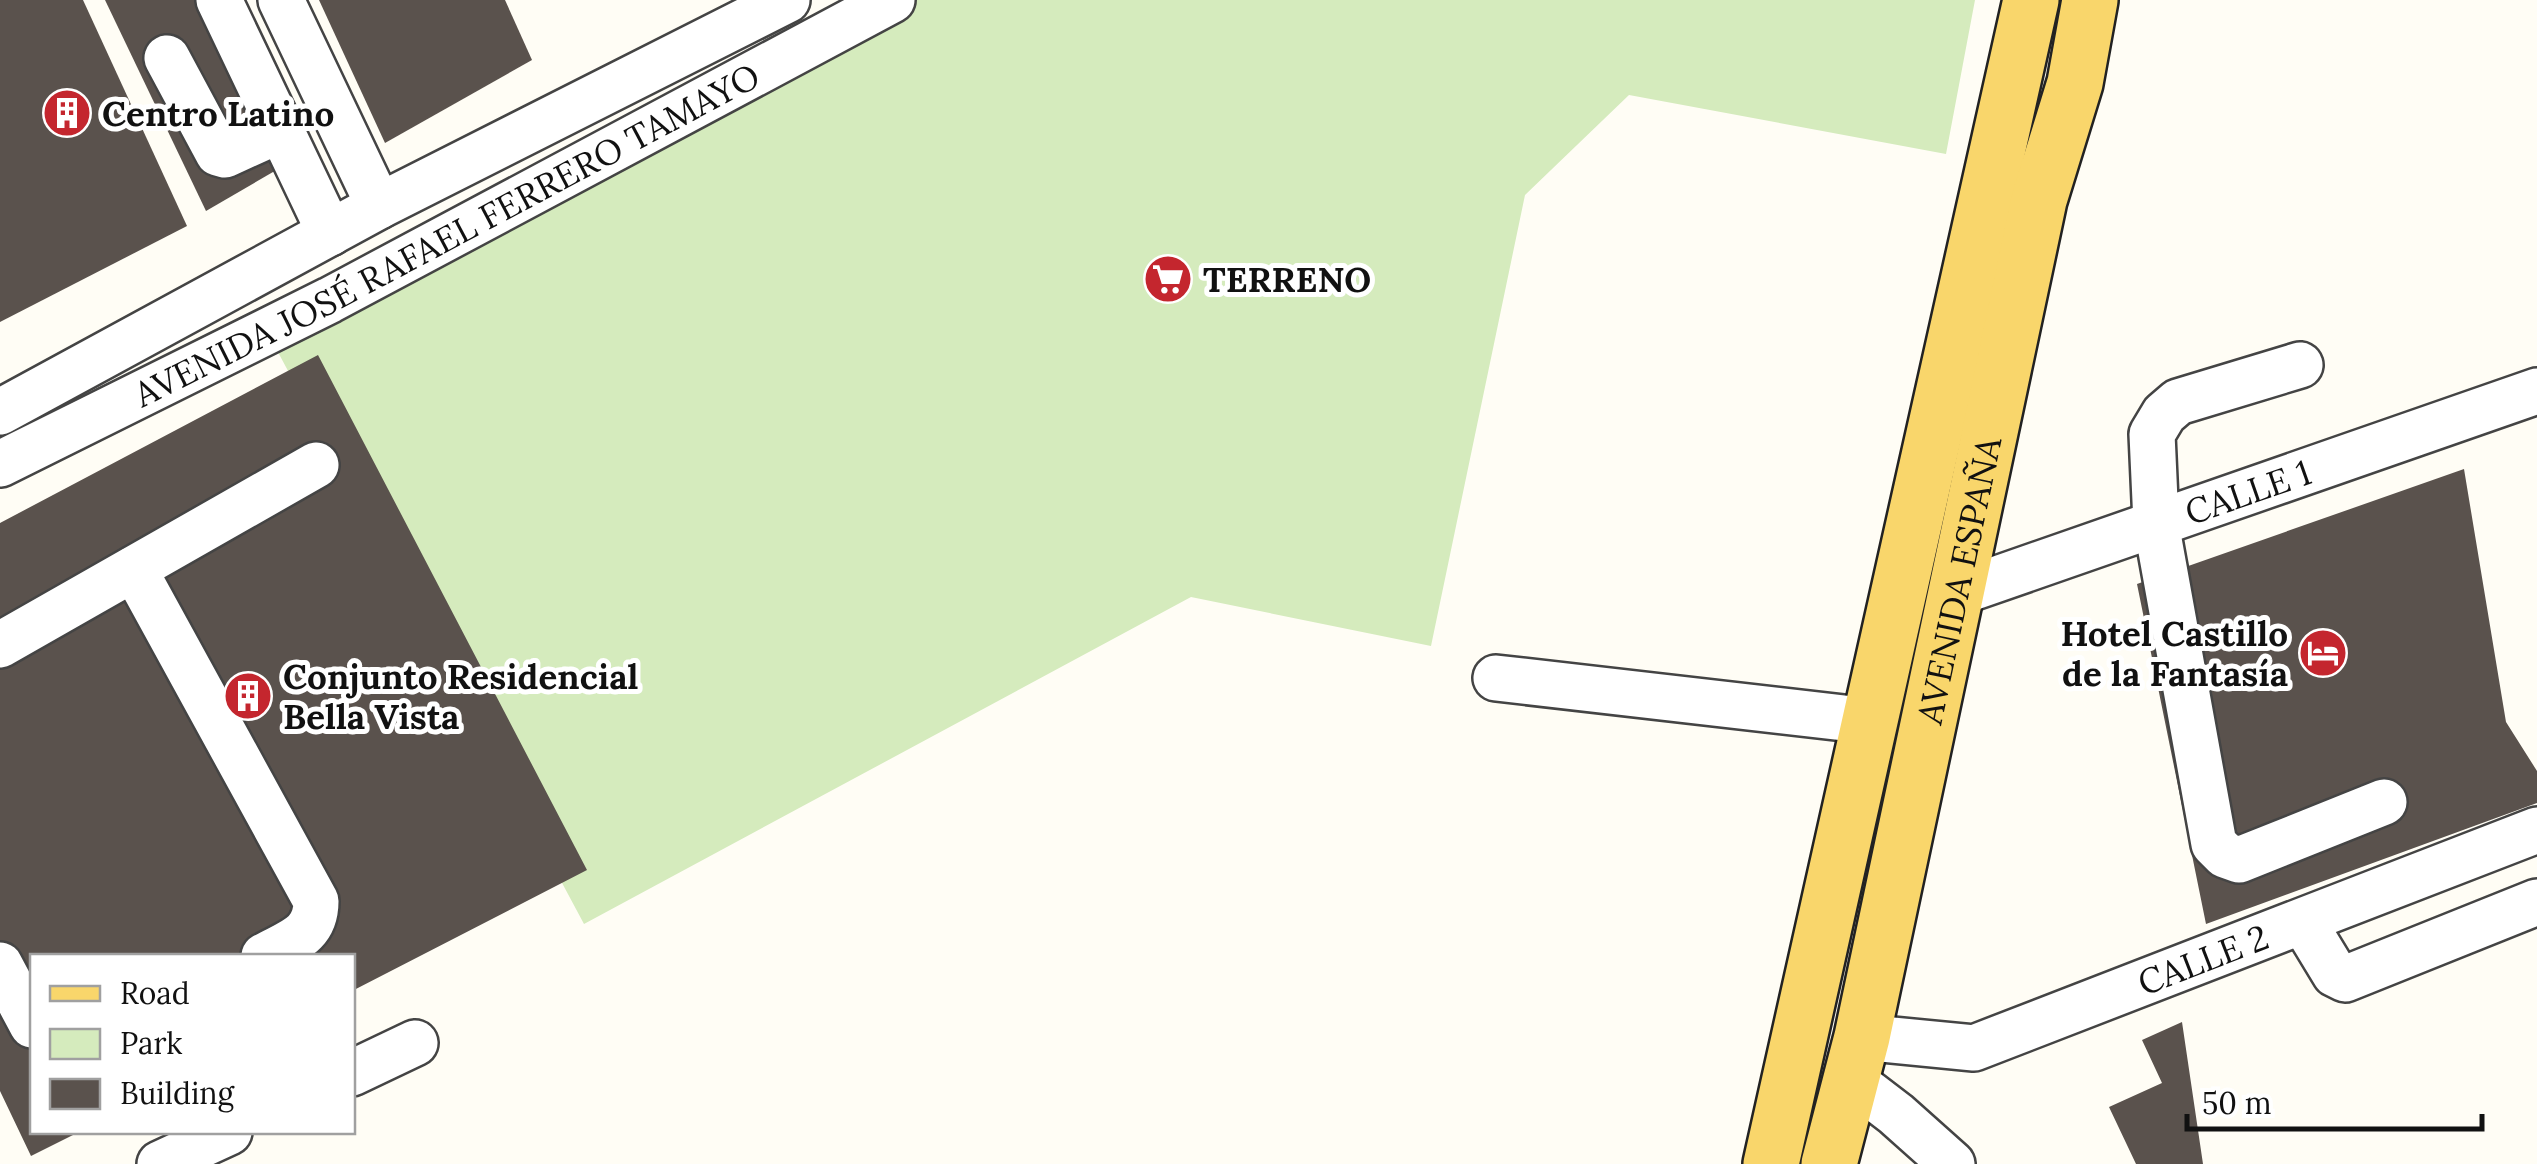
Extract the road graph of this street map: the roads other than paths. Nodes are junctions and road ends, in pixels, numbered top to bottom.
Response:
1 (218, 0) edge
2 (281, 0) edge
3 (787, 0) edge
4 (892, 0) edge
5 (2031, 0) edge
6 (2090, 0) edge
7 (167, 58) dead end
8 (280, 130) junction
9 (378, 206) junction
10 (330, 233) junction
11 (2300, 364) dead end
12 (2537, 392) edge
13 (0, 412) edge
14 (0, 464) edge
15 (316, 465) dead end
16 (2156, 523) junction
17 (134, 570) junction
18 (1957, 593) junction
19 (0, 645) edge
20 (1496, 678) dead end
21 (1870, 721) junction
22 (2384, 802) dead end
23 (2537, 830) edge
24 (2537, 902) edge
25 (2304, 923) junction
26 (268, 954) edge
27 (0, 964) edge
28 (30, 1021) edge
29 (414, 1043) dead end
30 (1855, 1058) junction
31 (355, 1072) edge
32 (225, 1134) edge
33 (160, 1164) edge
34 (1771, 1164) edge
35 (1829, 1164) edge
36 (1952, 1164) edge

1 - 8 street
2 - 9 street
3 - 9 street, AVENIDA JOSÉ RAFAEL FERRERO TAMAYO
4 - 14 street, AVENIDA JOSÉ RAFAEL FERRERO TAMAYO
5 - 21 main road, AVENIDA ESPAÑA
6 - 18 main road, AVENIDA ESPAÑA
7 - 8 street
8 - 10 street
9 - 10 street, AVENIDA JOSÉ RAFAEL FERRERO TAMAYO
10 - 13 street, AVENIDA JOSÉ RAFAEL FERRERO TAMAYO
11 - 16 street
12 - 16 street, CALLE 1
15 - 17 street
16 - 18 street, CALLE 1
16 - 22 street
17 - 19 street
17 - 26 street
18 - 30 main road, AVENIDA ESPAÑA
20 - 21 street
21 - 34 main road, AVENIDA ESPAÑA
23 - 25 street, CALLE 2
24 - 25 street
25 - 30 street, CALLE 2
27 - 28 street
29 - 31 street
30 - 35 main road, AVENIDA ESPAÑA
30 - 36 street
32 - 33 street

